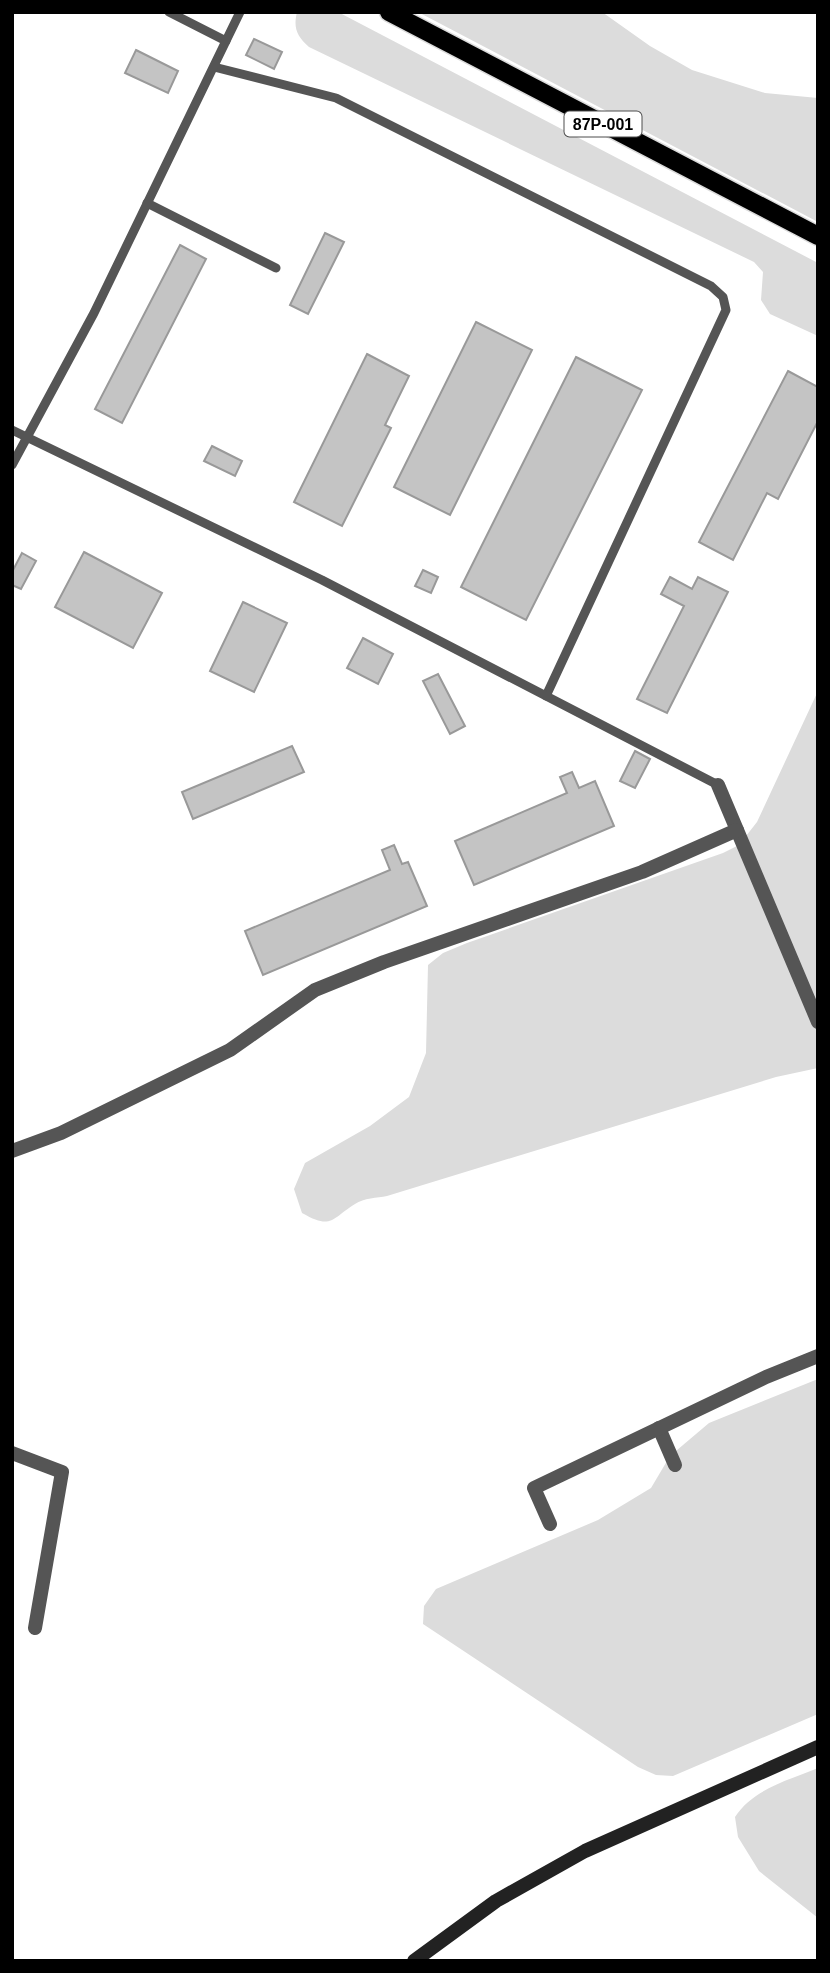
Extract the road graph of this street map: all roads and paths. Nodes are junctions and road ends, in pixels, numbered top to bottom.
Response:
1 (169, 12) edge
2 (240, 12) edge
3 (389, 12) edge
4 (226, 41) junction
5 (214, 66) junction
6 (148, 203) junction
7 (818, 236) edge
8 (276, 268) dead end
9 (12, 430) edge
10 (27, 438) junction
11 (12, 465) edge
12 (547, 696) junction
13 (718, 785) joint
14 (737, 830) junction
15 (818, 1023) edge
16 (12, 1151) edge
17 (818, 1356) edge
18 (659, 1429) junction
19 (12, 1453) edge
20 (675, 1465) dead end
21 (550, 1524) dead end
22 (36, 1628) dead end
23 (818, 1747) edge
24 (414, 1961) edge

1 - 4 lane
2 - 4 lane
3 - 7 main road, 87Р-001
4 - 5 lane
5 - 6 lane
5 - 12 lane
6 - 8 lane
6 - 10 lane
9 - 10 lane
10 - 11 lane
10 - 12 lane
12 - 13 lane
13 - 14 street
14 - 15 street
14 - 16 street
17 - 18 street
18 - 20 street
18 - 21 street
19 - 22 street
23 - 24 main road

